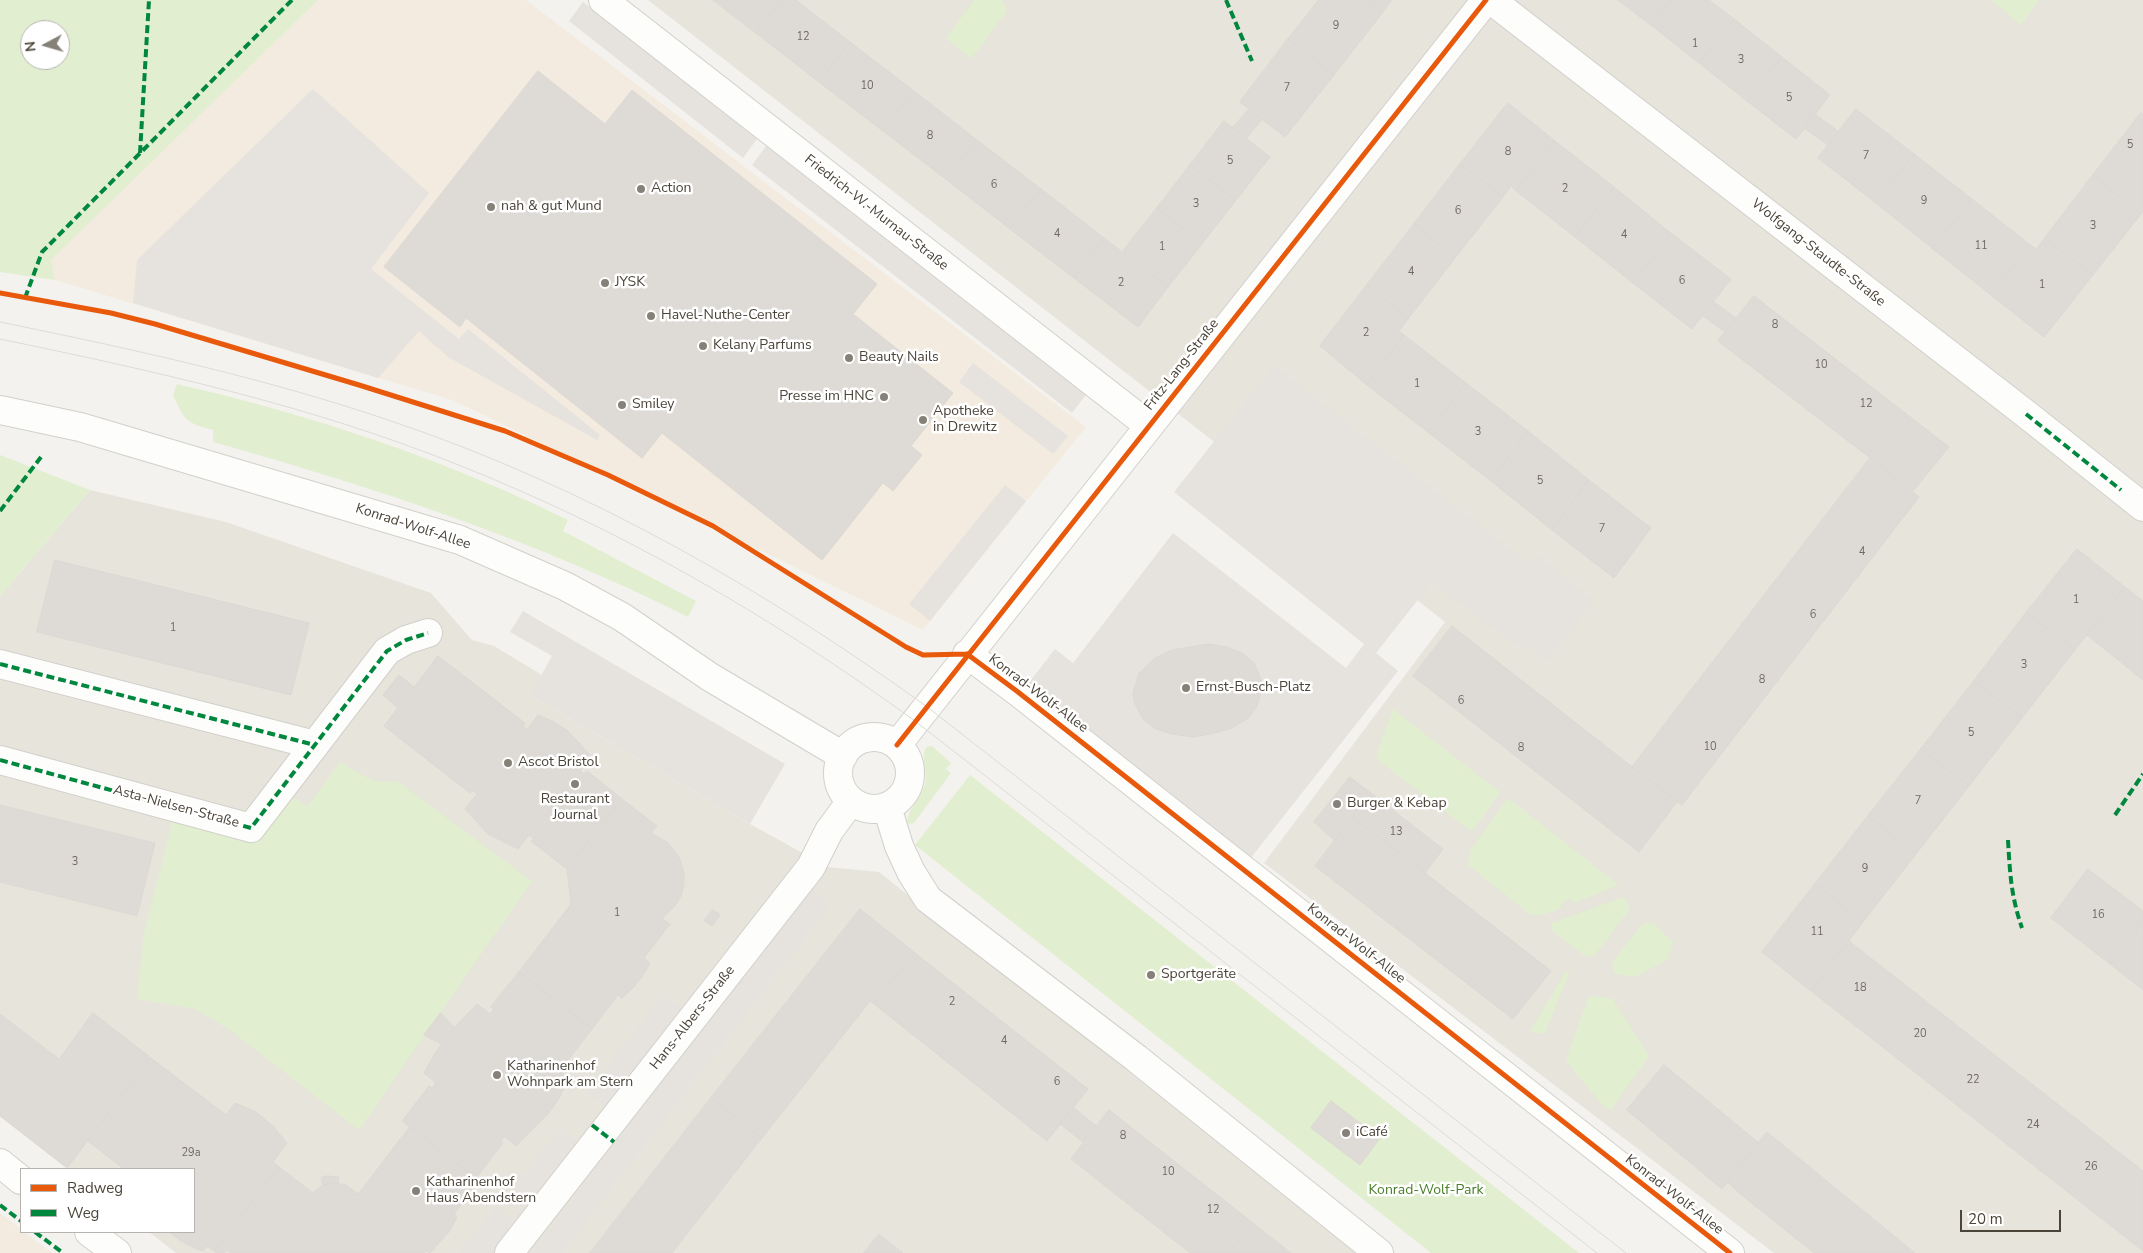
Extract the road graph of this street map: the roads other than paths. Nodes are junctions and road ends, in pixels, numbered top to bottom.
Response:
1 (603, 0) edge
2 (1486, 0) edge
3 (1491, 0) edge
4 (0, 410) edge
5 (1148, 425) junction
6 (2143, 508) edge
7 (428, 633) dead end
8 (967, 654) junction
9 (0, 664) edge
10 (315, 745) junction
11 (897, 745) junction
12 (843, 756) junction
13 (0, 760) edge
14 (851, 801) junction
15 (887, 807) junction
16 (0, 1163) edge
17 (20, 1179) edge
18 (90, 1233) edge
19 (117, 1253) edge
20 (509, 1253) edge
21 (1379, 1253) edge
22 (1730, 1253) edge

1 - 5 street, Friedrich-W.-Murnau-Straße
2 - 5 street, Fritz-Lang-Straße
3 - 6 street, Wolfgang-Staudte-Straße
4 - 12 street, Konrad-Wolf-Allee
5 - 8 street, Fritz-Lang-Straße
7 - 10 street, Asta-Nielsen-Straße
8 - 11 street, Fritz-Lang-Straße
8 - 22 street, Konrad-Wolf-Allee
9 - 10 street
10 - 13 street, Asta-Nielsen-Straße
11 - 12 street
11 - 15 street
12 - 14 street
14 - 15 street
14 - 20 street, Hans-Albers-Straße
15 - 21 street
16 - 17 street
18 - 19 street

